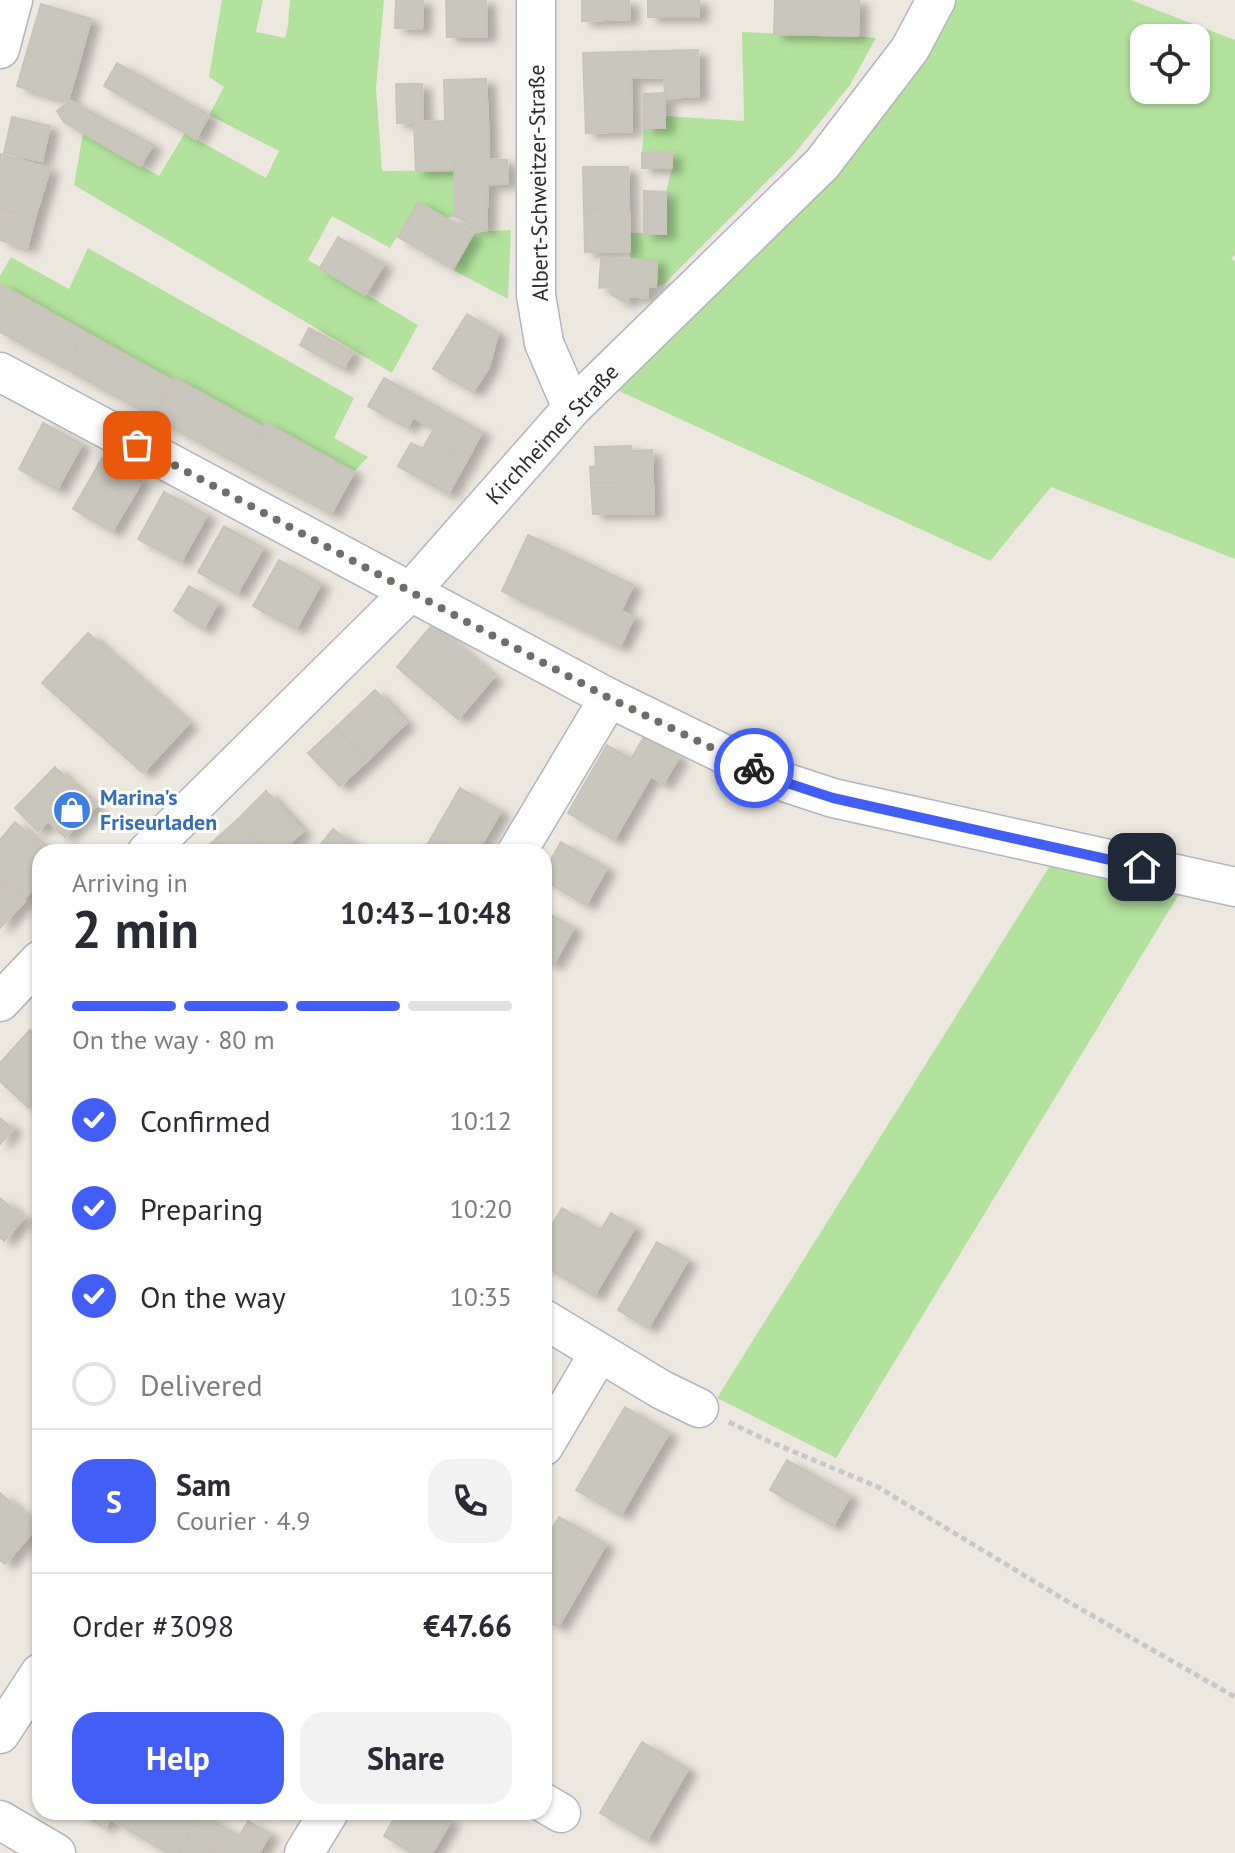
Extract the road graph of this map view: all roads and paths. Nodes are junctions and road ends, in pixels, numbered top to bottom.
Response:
1 (13, 0) edge
2 (536, 0) edge
3 (936, 0) edge
4 (0, 49) edge
5 (0, 372) edge
6 (572, 408) junction
7 (411, 591) junction
8 (609, 698) junction
9 (155, 844) edge
10 (522, 844) edge
11 (1235, 887) edge
12 (32, 968) edge
13 (0, 1002) edge
14 (552, 1324) edge
15 (599, 1353) junction
16 (699, 1408) joint
17 (552, 1432) edge
18 (32, 1685) edge
19 (1235, 1697) edge
20 (0, 1734) edge
21 (0, 1820) edge
22 (324, 1820) edge
23 (56, 1853) edge
24 (304, 1853) edge

1 - 4 street
2 - 6 street, Albert-Schweitzer-Straße
3 - 6 street, Kirchheimer Straße
5 - 7 street
6 - 7 street, Kirchheimer Straße
7 - 8 street
7 - 9 street, Kirchheimer Straße
8 - 10 street
8 - 11 street
12 - 13 street
14 - 15 street
15 - 16 street
15 - 17 street
16 - 19 path
18 - 20 street
21 - 23 street
22 - 24 street

